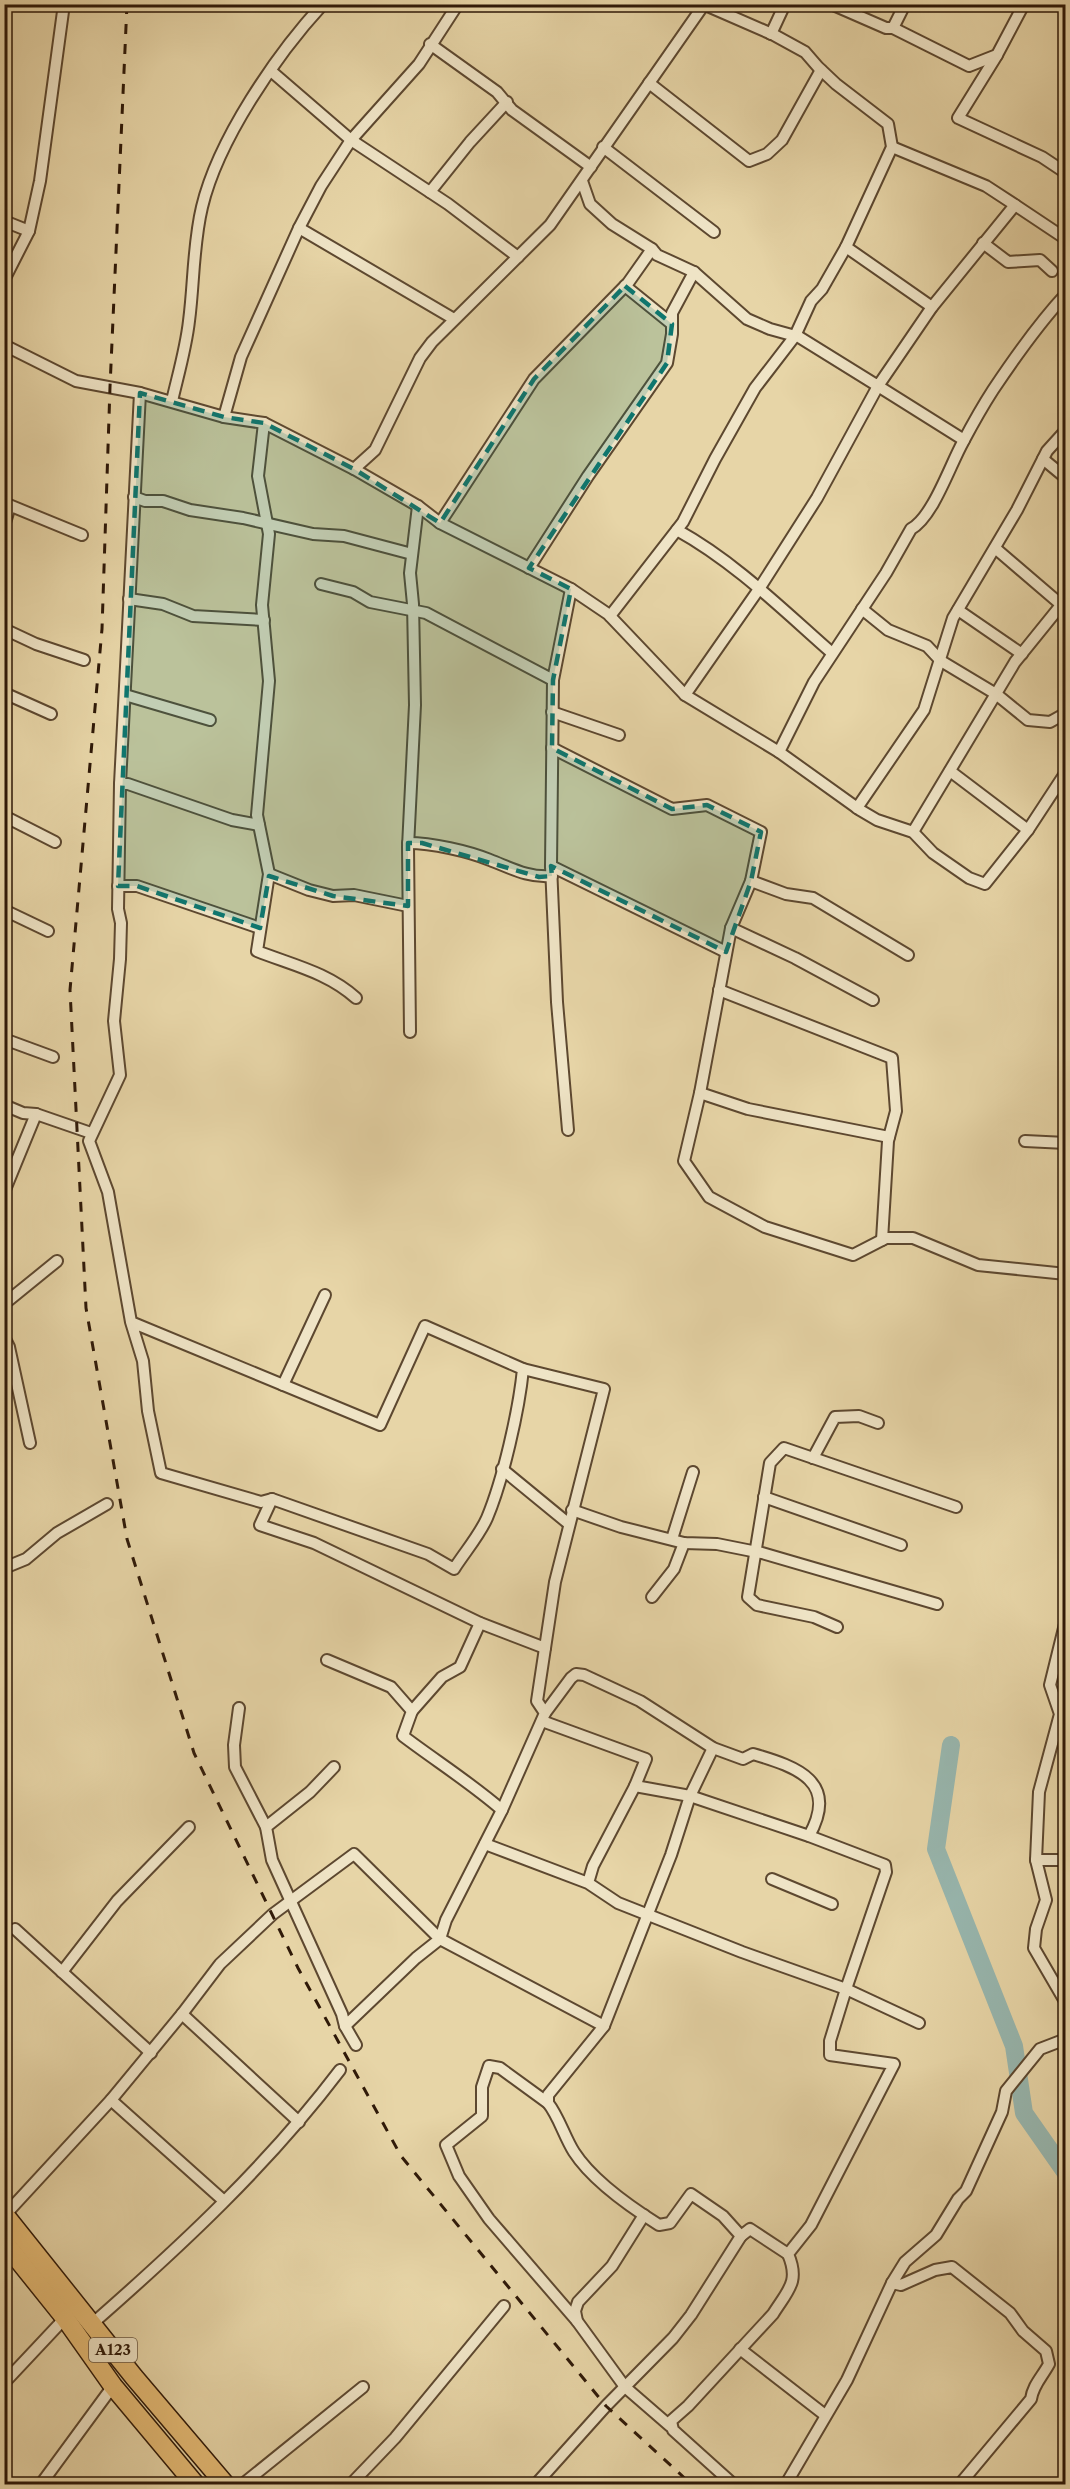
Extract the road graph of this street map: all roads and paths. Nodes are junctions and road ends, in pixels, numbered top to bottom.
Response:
1 (64, 4) edge
2 (322, 4) edge
3 (458, 4) edge
4 (785, 4) edge
5 (831, 4) edge
6 (905, 4) edge
7 (1024, 4) edge
8 (703, 5) edge
9 (893, 28) junction
10 (771, 34) junction
11 (430, 44) junction
12 (997, 54) junction
13 (821, 70) junction
14 (271, 71) junction
15 (649, 83) junction
16 (507, 102) junction
17 (351, 140) junction
18 (603, 147) junction
19 (892, 147) junction
20 (591, 167) junction
21 (1065, 173) edge
22 (582, 181) junction
23 (430, 192) junction
24 (1015, 205) junction
25 (4, 221) edge
26 (299, 228) junction
27 (29, 231) junction
28 (714, 231) dead end
29 (1065, 239) edge
30 (983, 243) junction
31 (846, 247) junction
32 (652, 249) junction
33 (518, 256) junction
34 (1052, 271) dead end
35 (694, 272) junction
36 (4, 280) edge
37 (625, 286) junction
38 (1065, 294) edge
39 (932, 307) junction
40 (454, 319) junction
41 (672, 324) junction
42 (795, 336) junction
43 (4, 345) edge
44 (878, 386) junction
45 (140, 393) junction
46 (172, 401) junction
47 (224, 417) junction
48 (264, 423) junction
49 (1065, 430) edge
50 (964, 440) junction
51 (1043, 459) junction
52 (354, 469) junction
53 (1065, 478) edge
54 (134, 497) junction
55 (7, 505) edge
56 (418, 506) junction
57 (440, 523) junction
58 (267, 525) junction
59 (4, 526) edge
60 (677, 530) junction
61 (82, 535) dead end
62 (995, 548) junction
63 (412, 554) junction
64 (529, 568) junction
65 (321, 584) dead end
66 (571, 589) junction
67 (759, 589) junction
68 (129, 599) junction
69 (1064, 604) edge
70 (862, 609) junction
71 (958, 610) junction
72 (413, 611) junction
73 (610, 616) junction
74 (264, 620) junction
75 (4, 628) edge
76 (832, 653) junction
77 (1022, 654) junction
78 (84, 660) dead end
79 (941, 661) junction
80 (552, 680) junction
81 (4, 693) edge
82 (996, 694) junction
83 (125, 695) junction
84 (685, 695) junction
85 (552, 712) junction
86 (1065, 713) edge
87 (51, 714) dead end
88 (210, 720) dead end
89 (619, 735) dead end
90 (552, 748) junction
91 (778, 752) junction
92 (950, 771) junction
93 (1065, 775) edge
94 (120, 784) junction
95 (857, 808) junction
96 (4, 816) edge
97 (259, 825) junction
98 (1028, 830) junction
99 (914, 832) junction
100 (55, 842) dead end
101 (408, 843) junction
102 (552, 871) junction
103 (269, 874) junction
104 (751, 881) junction
105 (118, 886) junction
106 (408, 906) junction
107 (4, 910) edge
108 (260, 928) junction
109 (731, 928) junction
110 (48, 931) dead end
111 (726, 952) junction
112 (908, 955) dead end
113 (719, 990) junction
114 (356, 998) dead end
115 (873, 1000) dead end
116 (410, 1032) dead end
117 (4, 1039) edge
118 (53, 1057) dead end
119 (700, 1093) junction
120 (4, 1105) edge
121 (36, 1114) junction
122 (568, 1130) dead end
123 (91, 1133) junction
124 (889, 1137) junction
125 (1025, 1141) dead end
126 (1065, 1143) edge
127 (4, 1192) edge
128 (882, 1240) junction
129 (57, 1261) dead end
130 (1065, 1274) edge
131 (325, 1295) dead end
132 (4, 1304) edge
133 (131, 1322) junction
134 (4, 1337) edge
135 (523, 1369) junction
136 (283, 1384) junction
137 (878, 1423) dead end
138 (30, 1443) dead end
139 (813, 1458) junction
140 (502, 1468) junction
141 (693, 1472) dead end
142 (764, 1497) junction
143 (272, 1499) junction
144 (107, 1504) dead end
145 (956, 1507) dead end
146 (572, 1510) junction
147 (568, 1524) junction
148 (672, 1539) junction
149 (684, 1543) junction
150 (901, 1545) dead end
151 (755, 1551) junction
152 (4, 1568) edge
153 (652, 1597) dead end
154 (937, 1604) dead end
155 (1065, 1620) edge
156 (480, 1623) junction
157 (837, 1627) dead end
158 (545, 1648) junction
159 (327, 1660) dead end
160 (239, 1708) dead end
161 (412, 1711) junction
162 (544, 1717) junction
163 (713, 1748) junction
164 (334, 1767) dead end
165 (635, 1786) junction
166 (690, 1796) junction
167 (502, 1810) junction
168 (189, 1827) dead end
169 (266, 1827) junction
170 (809, 1836) junction
171 (485, 1844) junction
172 (1036, 1860) junction
173 (1065, 1860) edge
174 (772, 1879) dead end
175 (588, 1883) junction
176 (290, 1900) junction
177 (832, 1904) dead end
178 (648, 1915) junction
179 (15, 1929) dead end
180 (440, 1939) junction
181 (62, 1972) junction
182 (846, 1989) junction
183 (1065, 2003) edge
184 (182, 2014) junction
185 (919, 2023) dead end
186 (345, 2026) junction
187 (604, 2026) junction
188 (1065, 2039) edge
189 (356, 2045) dead end
190 (151, 2053) junction
191 (340, 2070) dead end
192 (111, 2100) junction
193 (548, 2103) junction
194 (299, 2122) junction
195 (224, 2201) junction
196 (5, 2214) edge
197 (644, 2215) junction
198 (741, 2236) junction
199 (4, 2242) edge
200 (788, 2254) junction
201 (892, 2283) junction
202 (504, 2306) dead end
203 (65, 2318) junction
204 (577, 2321) junction
205 (92, 2324) junction
206 (740, 2349) junction
207 (4, 2383) edge
208 (113, 2386) junction
209 (363, 2387) dead end
210 (625, 2387) junction
211 (165, 2411) junction
212 (825, 2415) junction
213 (147, 2426) junction
214 (670, 2426) junction
215 (40, 2484) edge
216 (195, 2484) edge
217 (225, 2484) edge
218 (243, 2484) edge
219 (351, 2484) edge
220 (536, 2484) edge
221 (733, 2484) edge
222 (786, 2484) edge
223 (960, 2484) edge

1 - 27 street
2 - 14 street
3 - 11 street
4 - 10 street
5 - 9 street
6 - 9 street
7 - 12 street
8 - 10 street
8 - 15 street
9 - 12 street
10 - 13 street
11 - 16 street
11 - 17 street
12 - 21 street
13 - 15 street
13 - 19 street
14 - 17 street
14 - 46 street
15 - 18 street
16 - 20 street
16 - 23 street
17 - 23 street
17 - 26 street
18 - 20 street
18 - 28 street
19 - 24 street
19 - 31 street
20 - 22 street
22 - 32 street
22 - 33 street
23 - 33 street
24 - 29 street
24 - 30 street
25 - 27 street
26 - 40 street
26 - 47 street
27 - 36 street
30 - 34 street
30 - 39 street
31 - 39 street
31 - 42 street
32 - 35 street
32 - 37 street
33 - 40 street
35 - 41 street
35 - 42 street
37 - 41 street
37 - 57 street
38 - 50 street
39 - 44 street
40 - 52 street
41 - 64 street
42 - 44 street
42 - 60 street
43 - 45 street
44 - 50 street
44 - 67 street
45 - 46 street
45 - 54 street
46 - 47 street
47 - 48 street
48 - 52 street
48 - 58 street
49 - 51 street
50 - 70 street
51 - 53 street
51 - 62 street
52 - 56 street
54 - 58 street
54 - 68 street
55 - 59 street
55 - 61 street
56 - 57 street
56 - 63 street
57 - 64 street
58 - 63 street
58 - 74 street
60 - 67 street
60 - 73 street
62 - 69 street
62 - 71 street
63 - 72 street
64 - 66 street
65 - 72 street
66 - 73 street
66 - 80 street
67 - 76 street
67 - 84 street
68 - 74 street
68 - 83 street
69 - 77 street
70 - 76 street
70 - 79 street
71 - 77 street
71 - 79 street
72 - 80 street
72 - 101 street
73 - 84 street
74 - 97 street
75 - 78 street
76 - 91 street
77 - 82 street
79 - 82 street
79 - 95 street
80 - 85 street
81 - 87 street
82 - 86 street
82 - 92 street
83 - 88 street
83 - 94 street
84 - 91 street
85 - 89 street
85 - 90 street
90 - 102 street
90 - 104 street
91 - 95 street
92 - 98 street
92 - 99 street
93 - 98 street
94 - 97 street
94 - 105 street
95 - 99 street
96 - 100 street
97 - 103 street
98 - 99 street
101 - 102 street
101 - 106 street
102 - 111 street
102 - 122 street
103 - 106 street
103 - 108 street
104 - 109 street
104 - 112 street
105 - 108 street
105 - 123 street
106 - 116 street
107 - 110 street
108 - 114 street
109 - 111 street
109 - 115 street
111 - 113 street
113 - 119 street
113 - 124 street
117 - 118 street
119 - 124 street
119 - 128 street
120 - 121 street
121 - 123 street
121 - 127 street
123 - 133 street
124 - 128 street
125 - 126 street
128 - 130 street
129 - 132 street
131 - 136 street
133 - 136 street
133 - 143 street
134 - 138 street
135 - 136 street
135 - 140 street
135 - 146 street
137 - 139 street
139 - 142 street
139 - 145 street
140 - 143 street
140 - 147 street
141 - 148 street
142 - 150 street
142 - 151 street
143 - 156 street
144 - 152 street
146 - 147 street
146 - 148 street
147 - 158 street
148 - 149 street
149 - 151 street
149 - 153 street
151 - 154 street
151 - 157 street
155 - 172 street
156 - 158 street
156 - 161 street
158 - 162 street
159 - 161 street
160 - 169 street
161 - 167 street
162 - 163 street
162 - 165 street
162 - 167 street
163 - 166 street
163 - 170 street
164 - 169 street
165 - 166 street
165 - 175 street
166 - 170 street
166 - 178 street
167 - 171 street
168 - 181 street
169 - 176 street
170 - 182 street
171 - 175 street
171 - 180 street
172 - 173 street
172 - 183 street
174 - 177 street
175 - 178 street
176 - 180 street
176 - 184 street
176 - 186 street
178 - 182 street
178 - 187 street
179 - 181 street
180 - 186 street
180 - 187 street
181 - 190 street
182 - 185 street
182 - 200 street
184 - 190 street
184 - 194 street
186 - 189 street
187 - 193 street
188 - 201 street
190 - 192 street
191 - 194 street
192 - 195 street
192 - 196 street
193 - 197 street
193 - 204 street
194 - 195 street
195 - 205 street
196 - 205 highway, A123
197 - 198 street
197 - 204 street
198 - 200 street
198 - 210 street
199 - 203 highway, A123
200 - 206 street
201 - 212 street
201 - 223 street
202 - 219 street
203 - 207 street
203 - 208 highway, A123
204 - 210 street
205 - 211 highway, A123
206 - 212 street
206 - 214 street
208 - 213 highway, A123
208 - 215 street
209 - 218 street
210 - 214 street
210 - 220 street
211 - 213 highway
211 - 217 highway, A123
212 - 222 street
213 - 216 highway, A123
214 - 221 street

